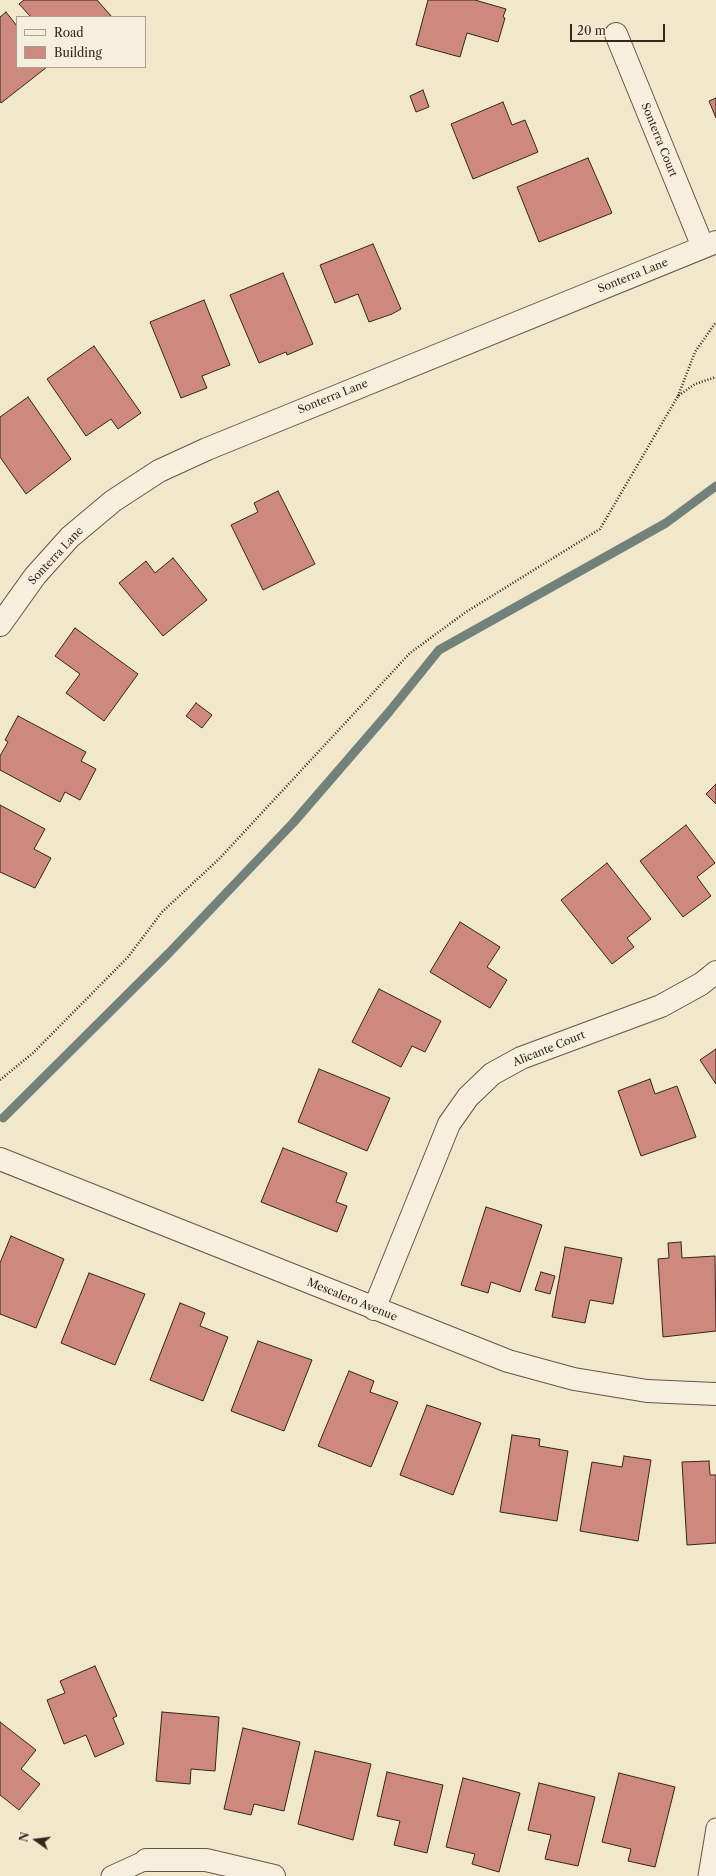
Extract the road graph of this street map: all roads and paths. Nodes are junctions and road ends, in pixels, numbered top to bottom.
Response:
1 (616, 34) dead end
2 (709, 245) edge
3 (716, 322) edge
4 (716, 377) edge
5 (678, 396) junction
6 (0, 626) edge
7 (716, 972) edge
8 (0, 1080) edge
9 (1, 1161) edge
10 (374, 1309) junction
11 (716, 1394) edge
12 (716, 1828) edge
13 (146, 1860) joint
14 (111, 1876) edge
15 (274, 1876) edge
16 (708, 1876) edge

1 - 2 street, Sonterra Court
2 - 6 street, Sonterra Lane
3 - 5 path
4 - 5 path
5 - 8 path
7 - 10 street, Alicante Court
9 - 10 street, Mescalero Avenue
10 - 11 street, Mescalero Avenue
12 - 16 lane
13 - 14 lane
13 - 15 street

